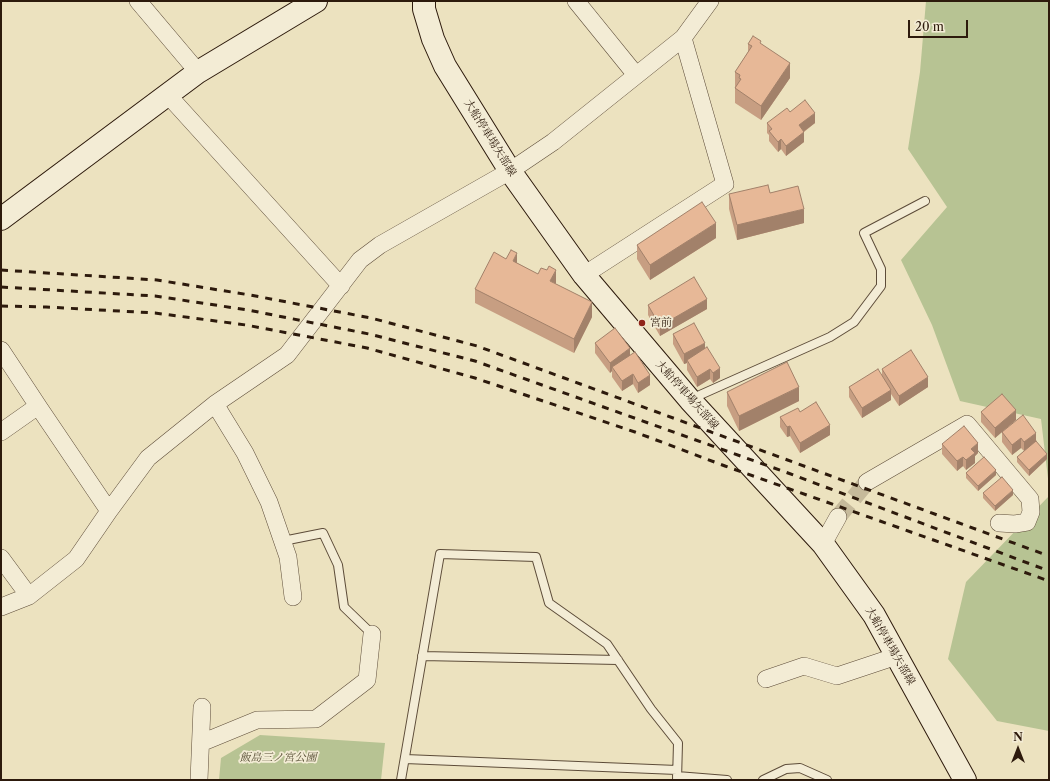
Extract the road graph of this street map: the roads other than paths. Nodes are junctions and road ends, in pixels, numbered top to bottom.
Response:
1 (138, 1) edge
2 (316, 1) edge
3 (424, 1) edge
4 (576, 1) edge
5 (710, 1) edge
6 (683, 38) junction
7 (198, 72) junction
8 (636, 75) junction
9 (167, 94) junction
10 (510, 172) junction
11 (925, 201) dead end
12 (1, 219) edge
13 (584, 275) junction
14 (341, 286) junction
15 (1, 350) edge
16 (690, 400) junction
17 (215, 404) junction
18 (38, 406) junction
19 (1, 432) edge
20 (867, 482) tunnel mouth
21 (109, 511) junction
22 (838, 517) tunnel mouth
23 (999, 524) dead end
24 (283, 541) junction
25 (823, 544) junction
26 (1, 558) edge
27 (29, 596) junction
28 (293, 597) dead end
29 (1, 607) edge
30 (372, 634) joint
31 (422, 656) junction
32 (897, 656) junction
33 (618, 660) junction
34 (766, 679) dead end
35 (202, 707) dead end
36 (201, 743) junction
37 (404, 760) junction
38 (677, 775) edge
39 (199, 780) edge
40 (401, 780) edge
41 (727, 780) edge
42 (763, 780) edge
43 (827, 780) edge
44 (965, 780) edge

1 - 7 street
2 - 7 main road
3 - 10 main road, 大船停車場矢部線
4 - 8 street
5 - 6 street
6 - 8 street
6 - 13 street
7 - 9 main road
8 - 10 street
9 - 12 main road
9 - 14 street
10 - 13 main road, 大船停車場矢部線
10 - 14 street
11 - 16 lane
13 - 16 main road, 大船停車場矢部線
14 - 17 street
15 - 18 street
16 - 25 main road, 大船停車場矢部線
17 - 21 street
17 - 24 street
18 - 19 street
18 - 21 street
20 - 23 street
21 - 27 street
22 - 25 street
24 - 28 street
24 - 30 lane
25 - 32 main road, 大船停車場矢部線
26 - 27 street
27 - 29 street
30 - 36 street
31 - 33 lane
31 - 33 lane
31 - 37 lane
32 - 34 street
32 - 44 main road, 大船停車場矢部線
33 - 38 lane
35 - 36 street
36 - 39 street
37 - 38 lane
37 - 40 lane
38 - 41 lane
42 - 43 lane

